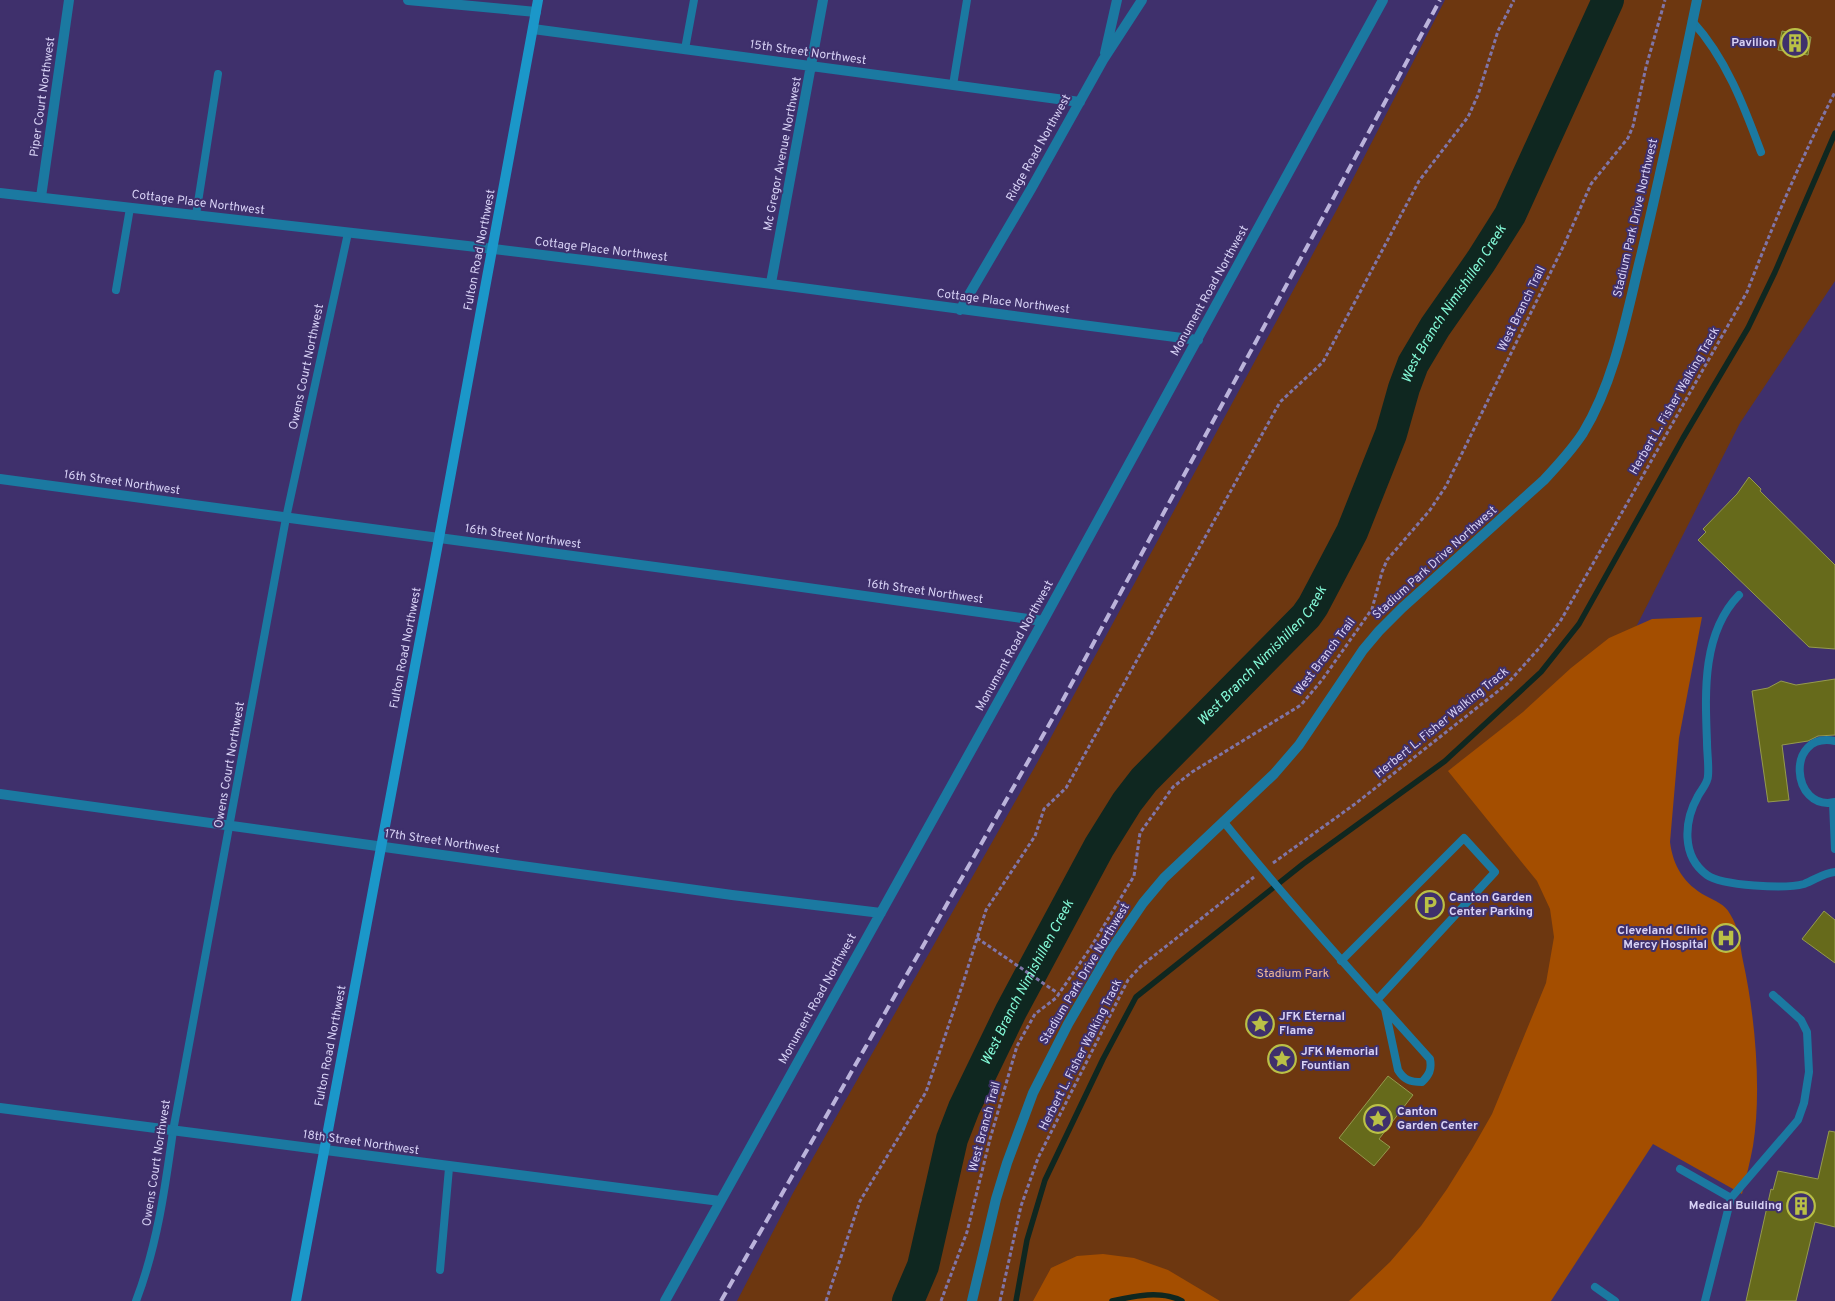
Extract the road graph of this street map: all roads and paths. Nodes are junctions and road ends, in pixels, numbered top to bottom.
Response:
1 (69, 0) edge
2 (408, 0) edge
3 (538, 0) edge
4 (694, 0) edge
5 (823, 0) edge
6 (967, 0) edge
7 (1117, 0) edge
8 (1142, 0) edge
9 (1383, 0) edge
10 (1514, 0) edge
11 (1665, 0) edge
12 (1696, 0) edge
13 (536, 12) junction
14 (1692, 21) junction
15 (533, 29) junction
16 (685, 49) junction
17 (1103, 60) junction
18 (812, 66) junction
19 (218, 74) dead end
20 (952, 85) junction
21 (1835, 92) edge
22 (1080, 102) junction
23 (1762, 152) dead end
24 (0, 193) edge
25 (42, 197) junction
26 (130, 208) junction
27 (196, 216) junction
28 (348, 232) junction
29 (492, 248) junction
30 (772, 283) junction
31 (116, 290) dead end
32 (960, 310) junction
33 (1198, 340) junction
34 (0, 479) edge
35 (286, 518) junction
36 (439, 538) junction
37 (1739, 595) dead end
38 (1043, 621) junction
39 (1835, 741) edge
40 (0, 794) edge
41 (1834, 803) edge
42 (1223, 822) junction
43 (231, 824) junction
44 (381, 846) junction
45 (1835, 849) edge
46 (1835, 872) edge
47 (1265, 873) junction
48 (881, 913) junction
49 (977, 938) junction
50 (1341, 961) junction
51 (1059, 994) junction
52 (1773, 995) dead end
53 (1376, 1000) junction
54 (1385, 1008) junction
55 (0, 1108) edge
56 (173, 1131) junction
57 (324, 1150) junction
58 (449, 1168) junction
59 (1680, 1169) dead end
60 (1730, 1198) junction
61 (720, 1201) junction
62 (440, 1270) dead end
63 (1595, 1287) dead end
64 (136, 1301) edge
65 (296, 1301) edge
66 (665, 1301) edge
67 (826, 1301) edge
68 (941, 1301) edge
69 (972, 1301) edge
70 (1000, 1301) edge
71 (1615, 1301) edge
72 (1705, 1301) edge

1 - 25 street, Piper Court Northwest
2 - 13 street
3 - 13 main road, Fulton Road Northwest
4 - 16 lane
5 - 18 street, Mc Gregor Avenue Northwest
6 - 20 lane
7 - 17 street
8 - 17 street, Ridge Road Northwest
9 - 33 street, Monument Road Northwest
10 - 49 path
11 - 51 path, West Branch Trail
12 - 14 street, Stadium Park Drive Northwest
13 - 15 main road, Fulton Road Northwest
14 - 23 lane
14 - 42 street, Stadium Park Drive Northwest
15 - 16 street, 15th Street Northwest
15 - 29 main road, Fulton Road Northwest
16 - 18 street, 15th Street Northwest
17 - 22 street, Ridge Road Northwest
18 - 20 street, 15th Street Northwest
18 - 30 street, Mc Gregor Avenue Northwest
19 - 27 lane
20 - 22 street, 15th Street Northwest
21 - 47 path, Herbert L. Fisher Walking Track
22 - 32 street, Ridge Road Northwest
24 - 25 street, Cottage Place Northwest
25 - 26 street, Cottage Place Northwest
26 - 27 street, Cottage Place Northwest
26 - 31 lane
27 - 28 street, Cottage Place Northwest
28 - 29 street, Cottage Place Northwest
28 - 35 lane, Owens Court Northwest
29 - 30 street, Cottage Place Northwest
29 - 36 main road, Fulton Road Northwest
30 - 32 street, Cottage Place Northwest
32 - 33 street, Cottage Place Northwest
33 - 38 street, Monument Road Northwest
34 - 35 street, 16th Street Northwest
35 - 36 street, 16th Street Northwest
35 - 43 lane, Owens Court Northwest
36 - 38 street, 16th Street Northwest
36 - 44 main road, Fulton Road Northwest
37 - 46 lane
38 - 48 street, Monument Road Northwest
39 - 41 lane
40 - 43 street, 17th Street Northwest
41 - 45 lane
42 - 47 lane
42 - 69 street, Stadium Park Drive Northwest
43 - 44 street, 17th Street Northwest
43 - 56 lane, Owens Court Northwest
44 - 48 street, 17th Street Northwest
44 - 57 main road, Fulton Road Northwest
47 - 50 lane
47 - 70 path, Herbert L. Fisher Walking Track
48 - 61 street, Monument Road Northwest
49 - 51 path
49 - 67 path
50 - 53 lane
50 - 53 lane
51 - 68 path, West Branch Trail
52 - 60 lane
53 - 54 lane
54 - 54 lane
55 - 56 street, 18th Street Northwest
56 - 57 street, 18th Street Northwest
56 - 64 lane, Owens Court Northwest
57 - 58 street, 18th Street Northwest
57 - 65 main road, Fulton Road Northwest
58 - 61 street, 18th Street Northwest
58 - 62 lane
59 - 60 lane
60 - 72 lane
61 - 66 street, Monument Road Northwest
63 - 71 lane

